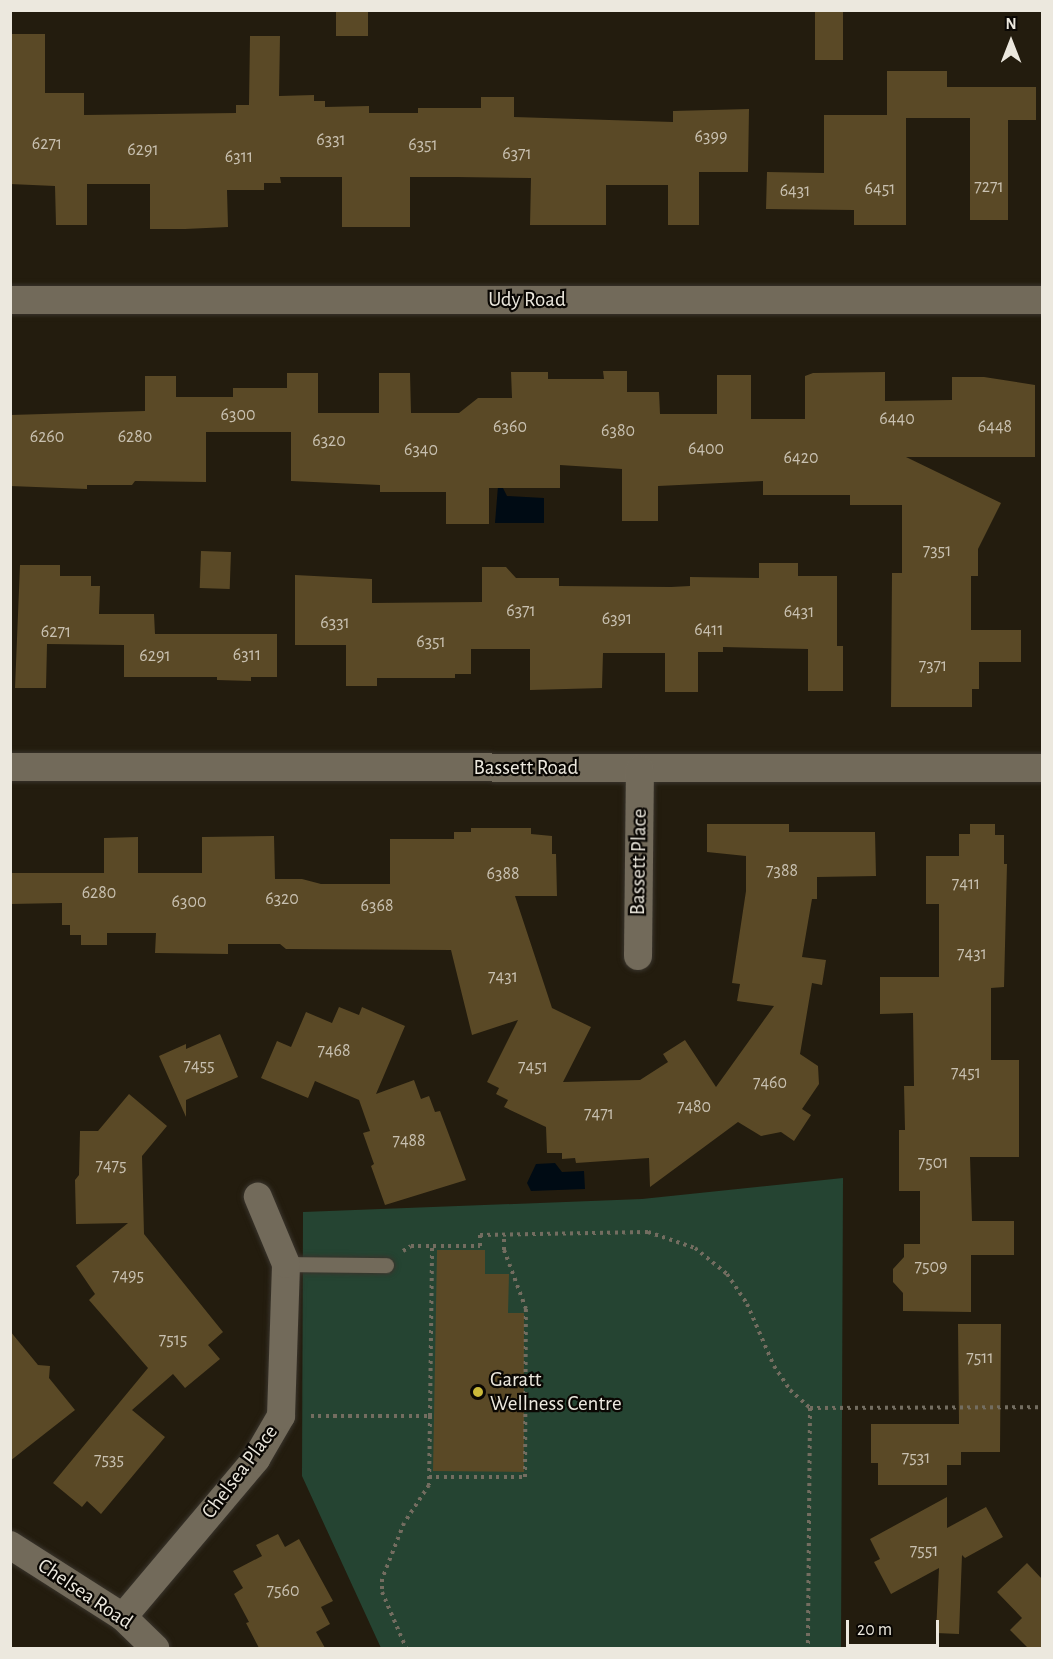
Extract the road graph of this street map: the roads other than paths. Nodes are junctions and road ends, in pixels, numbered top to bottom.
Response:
1 (10, 300) edge
2 (1042, 300) edge
3 (10, 767) edge
4 (1042, 768) edge
5 (640, 769) junction
6 (638, 956) dead end
7 (258, 1197) dead end
8 (286, 1264) junction
9 (386, 1264) road end
10 (10, 1545) edge
11 (123, 1617) junction
12 (155, 1648) edge

1 - 2 street, Udy Road
3 - 5 street, Bassett Road
4 - 5 street, Bassett Road
5 - 6 street, Bassett Place
7 - 8 street, Chelsea Place
8 - 9 lane
8 - 11 street, Chelsea Place
10 - 11 street, Chelsea Road
11 - 12 street, Chelsea Road

